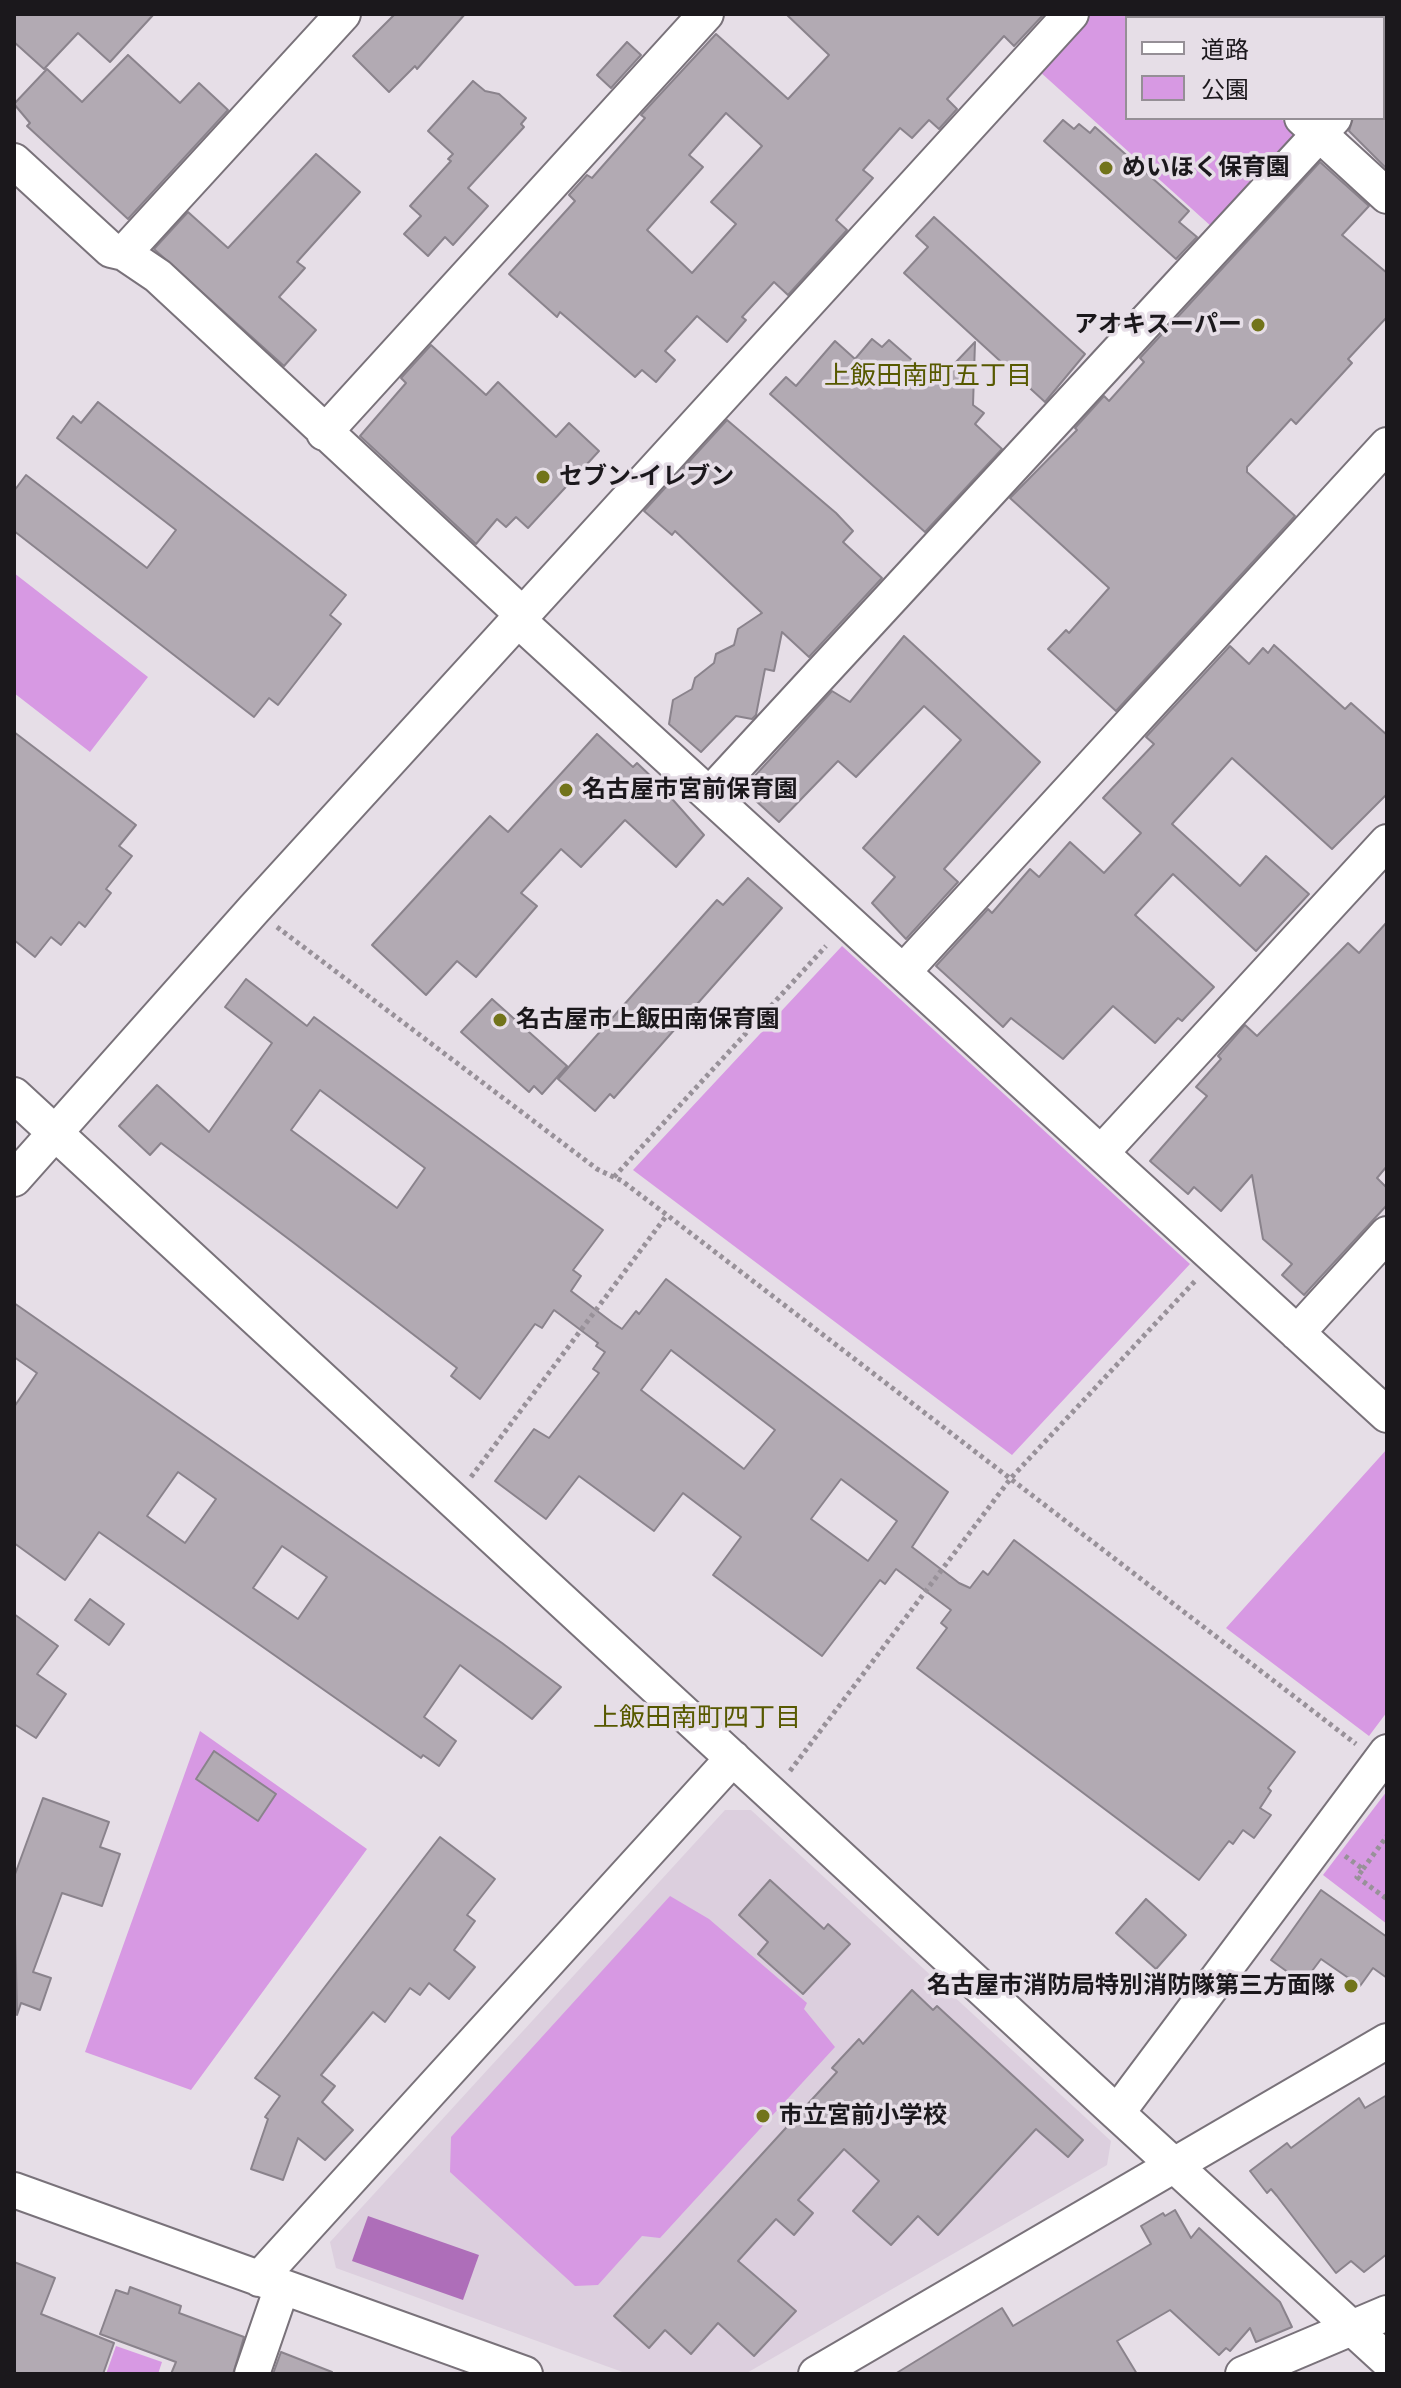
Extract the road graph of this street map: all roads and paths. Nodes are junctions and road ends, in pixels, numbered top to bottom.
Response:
1 (343, 14) edge
2 (706, 14) edge
3 (1071, 14) edge
4 (1318, 123) edge
5 (14, 161) edge
6 (1387, 196) edge
7 (124, 253) junction
8 (324, 433) junction
9 (1387, 445) edge
10 (521, 617) junction
11 (710, 794) junction
12 (1387, 842) edge
13 (254, 909) junction
14 (849, 922) junction
15 (903, 972) junction
16 (14, 1095) edge
17 (55, 1133) junction
18 (1101, 1153) junction
19 (614, 1177) junction
20 (14, 1179) edge
21 (667, 1215) junction
22 (1387, 1234) edge
23 (1216, 1259) junction
24 (1297, 1333) junction
25 (1387, 1415) edge
26 (1011, 1478) junction
27 (453, 1500) junction
28 (1383, 1757) edge
29 (733, 1758) junction
30 (772, 1794) junction
31 (1387, 1836) edge
32 (1321, 1840) junction
33 (1363, 1869) junction
34 (1387, 1899) edge
35 (1387, 2041) edge
36 (1117, 2113) junction
37 (1176, 2164) junction
38 (14, 2190) edge
39 (271, 2283) junction
40 (1387, 2313) edge
41 (1355, 2328) junction
42 (1387, 2360) edge
43 (252, 2374) edge
44 (525, 2374) edge
45 (816, 2374) edge
46 (1243, 2374) edge

1 - 7 street
2 - 8 street
3 - 10 street
4 - 6 street
4 - 11 street
5 - 7 street
7 - 8 street
8 - 10 street
9 - 15 street
10 - 11 street
10 - 13 street
11 - 14 street
12 - 18 street
13 - 17 street
13 - 19 path
14 - 15 street
14 - 19 path
15 - 18 street
16 - 17 street
17 - 20 street
17 - 27 street
18 - 23 street
19 - 21 path
21 - 26 path
21 - 27 path
22 - 24 street
23 - 24 street
23 - 26 path
24 - 25 street
26 - 28 path
26 - 30 path
27 - 29 street
28 - 32 street
29 - 30 street
29 - 39 street
30 - 36 street
31 - 33 path
32 - 33 path
32 - 36 street
33 - 34 path
35 - 37 street
36 - 37 street
37 - 41 street
37 - 45 street
38 - 39 street
39 - 43 street
39 - 44 street
40 - 41 street
41 - 42 street
41 - 46 street

